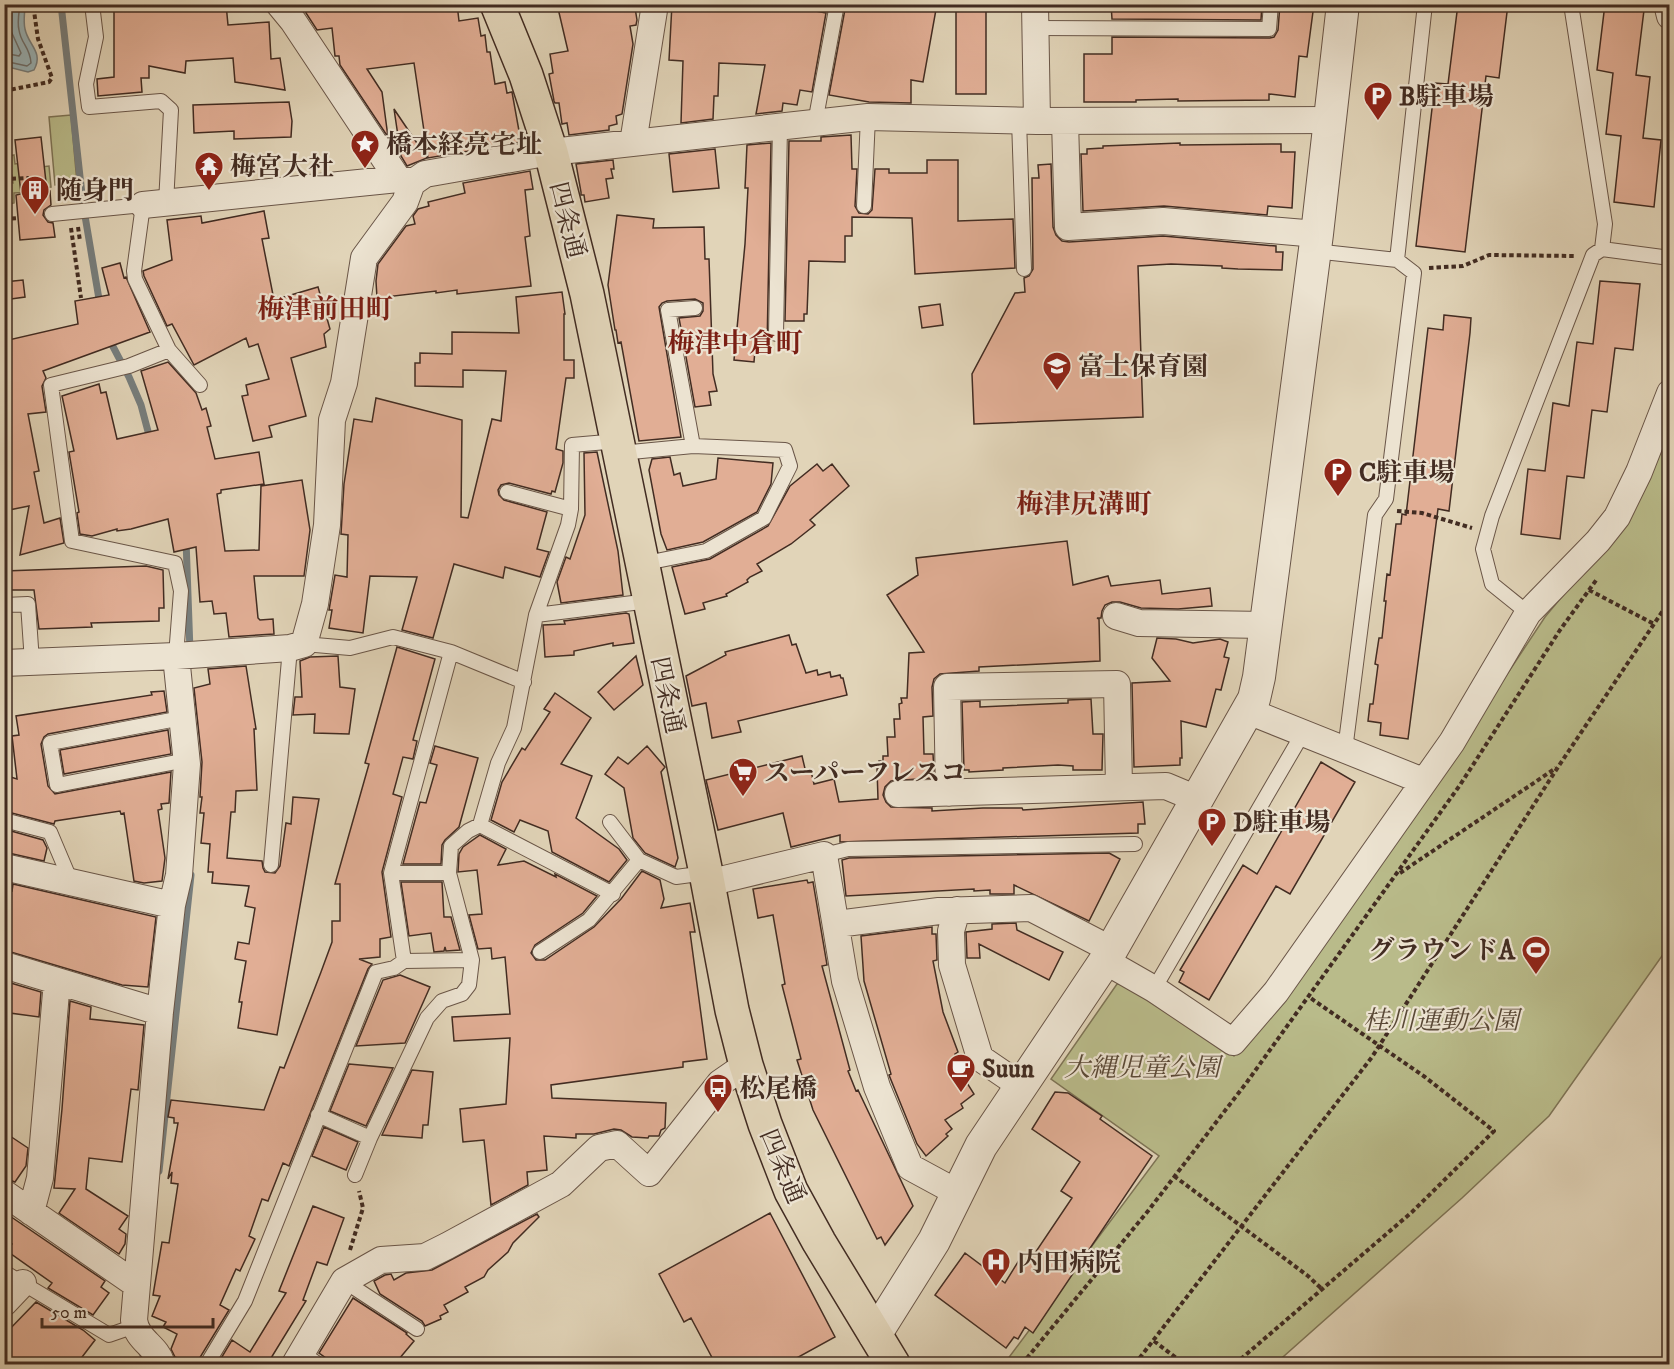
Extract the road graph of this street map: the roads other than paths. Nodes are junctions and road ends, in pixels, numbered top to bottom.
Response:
1 (92, 4) edge
2 (279, 4) edge
3 (497, 4) edge
4 (655, 4) edge
5 (837, 4) edge
6 (1271, 4) edge
7 (1343, 4) edge
8 (1425, 4) edge
9 (1571, 4) edge
10 (1667, 4) edge
11 (1035, 16) edge
12 (1670, 16) edge
13 (868, 117) junction
14 (1331, 120) junction
15 (1028, 121) junction
16 (1065, 121) junction
17 (815, 123) junction
18 (780, 126) junction
19 (633, 143) junction
20 (551, 152) junction
21 (405, 181) junction
22 (155, 204) junction
23 (864, 206) dead end
24 (52, 214) dead end
25 (1316, 242) junction
26 (1598, 252) junction
27 (1670, 258) edge
28 (1397, 261) junction
29 (1024, 269) dead end
30 (695, 308) dead end
31 (776, 334) dead end
32 (169, 350) junction
33 (200, 385) dead end
34 (1670, 393) edge
35 (693, 446) junction
36 (619, 447) junction
37 (507, 492) dead end
38 (571, 509) junction
39 (641, 564) junction
40 (649, 601) junction
41 (4, 605) edge
42 (1528, 613) junction
43 (536, 615) junction
44 (1116, 616) dead end
45 (1266, 625) junction
46 (297, 646) junction
47 (451, 652) junction
48 (176, 656) junction
49 (32, 662) junction
50 (4, 663) edge
51 (524, 682) junction
52 (1248, 711) junction
53 (182, 718) junction
54 (1303, 733) junction
55 (1345, 750) junction
56 (187, 760) junction
57 (1423, 781) junction
58 (1119, 787) junction
59 (949, 793) junction
60 (898, 794) dead end
61 (1197, 799) junction
62 (4, 820) edge
63 (610, 822) dead end
64 (480, 825) junction
65 (1135, 844) dead end
66 (824, 855) junction
67 (639, 861) junction
68 (271, 865) dead end
69 (4, 867) edge
70 (391, 873) junction
71 (449, 873) junction
72 (707, 878) junction
73 (72, 884) junction
74 (613, 894) junction
75 (172, 905) junction
76 (957, 910) junction
77 (837, 924) junction
78 (540, 952) dead end
79 (1108, 956) junction
80 (472, 960) junction
81 (405, 961) junction
82 (4, 966) edge
83 (57, 981) junction
84 (1154, 990) junction
85 (160, 1012) junction
86 (746, 1065) junction
87 (1021, 1086) junction
88 (318, 1115) junction
89 (370, 1138) junction
90 (356, 1175) road end
91 (4, 1193) edge
92 (958, 1193) junction
93 (31, 1212) junction
94 (14, 1277) edge
95 (344, 1281) junction
96 (137, 1285) junction
97 (4, 1303) edge
98 (135, 1326) junction
99 (417, 1329) dead end
100 (875, 1335) junction
101 (305, 1361) edge
102 (162, 1365) edge
103 (207, 1365) edge
104 (893, 1365) edge

1 - 22 lane
2 - 21 street
3 - 20 main road, 四条通
4 - 19 street
5 - 17 lane
6 - 11 lane
7 - 14 street
8 - 28 lane
9 - 26 lane
10 - 12 street
11 - 15 street
13 - 15 street
13 - 17 street
13 - 23 lane
14 - 16 street
14 - 25 street
15 - 16 street
15 - 29 lane
16 - 25 street
17 - 18 street
18 - 19 street
18 - 31 lane
19 - 20 street
20 - 21 street
20 - 36 main road, 四条通
21 - 22 street
21 - 46 street
22 - 24 lane
22 - 32 lane
25 - 28 lane
25 - 45 street
26 - 27 lane
26 - 42 lane
28 - 55 lane
30 - 35 lane
32 - 33 lane
32 - 48 lane
34 - 42 street
35 - 36 lane
35 - 39 lane
36 - 38 lane
36 - 39 main road, 四条通
37 - 38 lane
38 - 43 lane
39 - 40 main road, 四条通
40 - 43 lane
40 - 72 main road, 四条通
41 - 49 lane
42 - 57 street
43 - 51 lane
44 - 45 street
45 - 52 street
46 - 47 lane
46 - 48 street
46 - 68 lane
47 - 51 lane
47 - 70 lane
48 - 49 street
48 - 53 street
49 - 50 street
51 - 64 lane
52 - 54 street
52 - 61 street
53 - 56 street
53 - 56 lane
54 - 55 street
54 - 84 lane
55 - 57 street
56 - 75 street
57 - 84 street
58 - 59 street
58 - 59 street
58 - 61 street
59 - 60 street
61 - 79 street
62 - 73 lane
63 - 67 lane
64 - 71 lane
64 - 74 lane
65 - 66 lane
66 - 72 street
66 - 77 street
67 - 72 lane
67 - 74 lane
69 - 73 street
70 - 71 lane
70 - 81 lane
71 - 80 lane
72 - 86 main road, 四条通
73 - 75 street
74 - 78 lane
75 - 85 street
76 - 77 street
76 - 79 street
76 - 87 street
77 - 92 street
79 - 84 street
79 - 87 street
80 - 81 lane
80 - 89 lane
81 - 88 lane
82 - 83 street
83 - 85 street
83 - 93 street
85 - 96 street
86 - 95 street
86 - 100 main road, 四条通
87 - 92 street
88 - 89 lane
88 - 103 lane
89 - 90 lane
91 - 93 street
92 - 100 street
93 - 96 street
94 - 97 street
94 - 98 lane
95 - 99 lane
95 - 101 street
96 - 98 street
98 - 102 street
100 - 104 main road, 四条通

